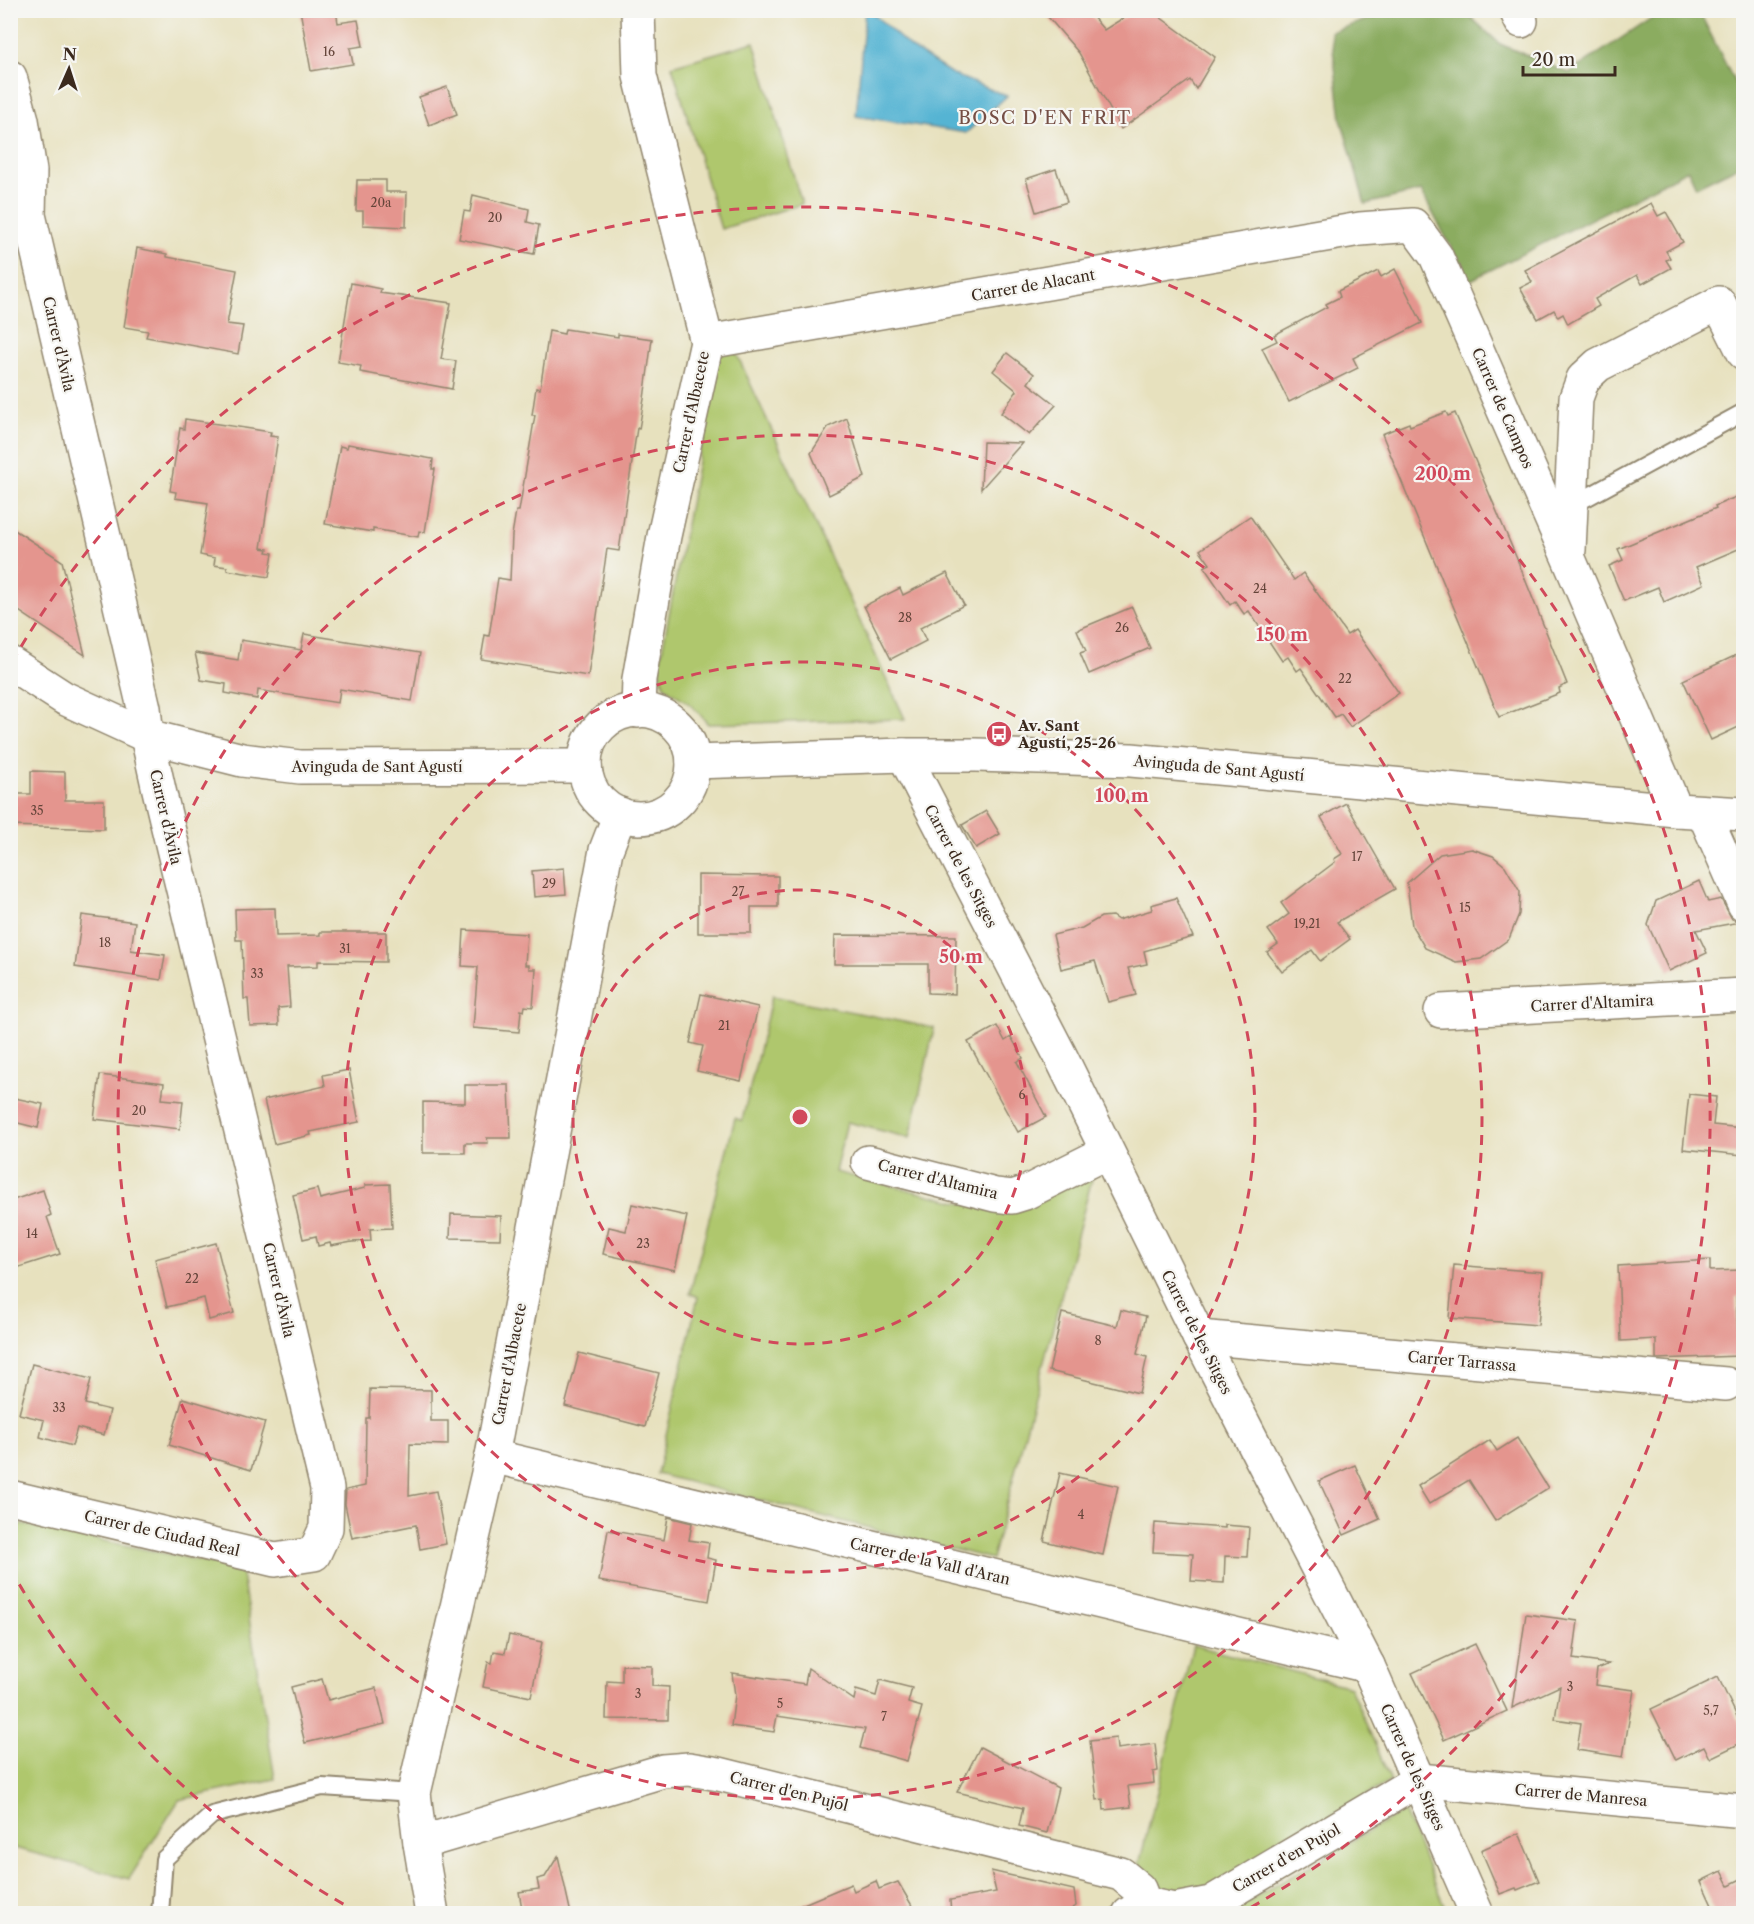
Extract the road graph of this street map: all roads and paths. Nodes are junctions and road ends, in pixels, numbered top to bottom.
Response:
1 (638, 10) edge
2 (10, 77) edge
3 (1436, 256) joint
4 (707, 342) junction
5 (1743, 353) edge
6 (1743, 412) edge
7 (1571, 506) junction
8 (1569, 559) junction
9 (10, 663) edge
10 (638, 711) junction
11 (147, 736) junction
12 (904, 755) junction
13 (693, 762) junction
14 (585, 765) junction
15 (1690, 811) junction
16 (620, 814) junction
17 (1743, 814) edge
18 (1743, 904) edge
19 (1743, 994) edge
20 (1441, 1011) dead end
21 (1107, 1152) junction
22 (868, 1162) dead end
23 (1199, 1337) junction
24 (1726, 1384) dead end
25 (492, 1456) junction
26 (10, 1497) edge
27 (314, 1554) joint
28 (1368, 1666) junction
29 (1419, 1780) junction
30 (414, 1793) junction
31 (1743, 1811) edge
32 (420, 1843) junction
33 (1137, 1909) edge
34 (160, 1914) edge
35 (432, 1914) edge
36 (1477, 1914) edge

1 - 4 street, Carrer d'Albacete
2 - 11 street, Carrer d'Àvila
3 - 4 street, Carrer de Alacant
3 - 8 street, Carrer de Campos
4 - 10 street, Carrer d'Albacete
5 - 7 street, Carrer de Campos
6 - 7 lane
7 - 8 street, Carrer de Campos
8 - 15 street, Carrer de Campos
9 - 11 street, Avinguda de Sant Agustí
10 - 13 street
10 - 14 street
11 - 14 street, Avinguda de Sant Agustí
11 - 27 street, Carrer d'Àvila
12 - 13 street, Avinguda de Sant Agustí
12 - 15 street, Avinguda de Sant Agustí
12 - 21 street, Carrer de les Sitges
13 - 16 street
14 - 16 street
15 - 17 street, Avinguda de Sant Agustí
15 - 18 street, Carrer de Campos
16 - 25 street, Carrer d'Albacete
19 - 20 street, Carrer d'Altamira
21 - 22 street, Carrer d'Altamira
21 - 23 street, Carrer de les Sitges
23 - 24 street, Carrer Tarrassa
23 - 28 street, Carrer de les Sitges
25 - 28 street, Carrer de la Vall d'Aran
25 - 30 street, Carrer d'Albacete
26 - 27 street, Carrer de Ciudad Real
28 - 29 street, Carrer de les Sitges
29 - 31 street, Carrer de Manresa
29 - 33 street, Carrer d'en Pujol
29 - 36 street, Carrer de les Sitges
30 - 32 street, Carrer d'Albacete
30 - 34 lane
32 - 33 street, Carrer d'en Pujol
32 - 35 street, Carrer d'Albacete

